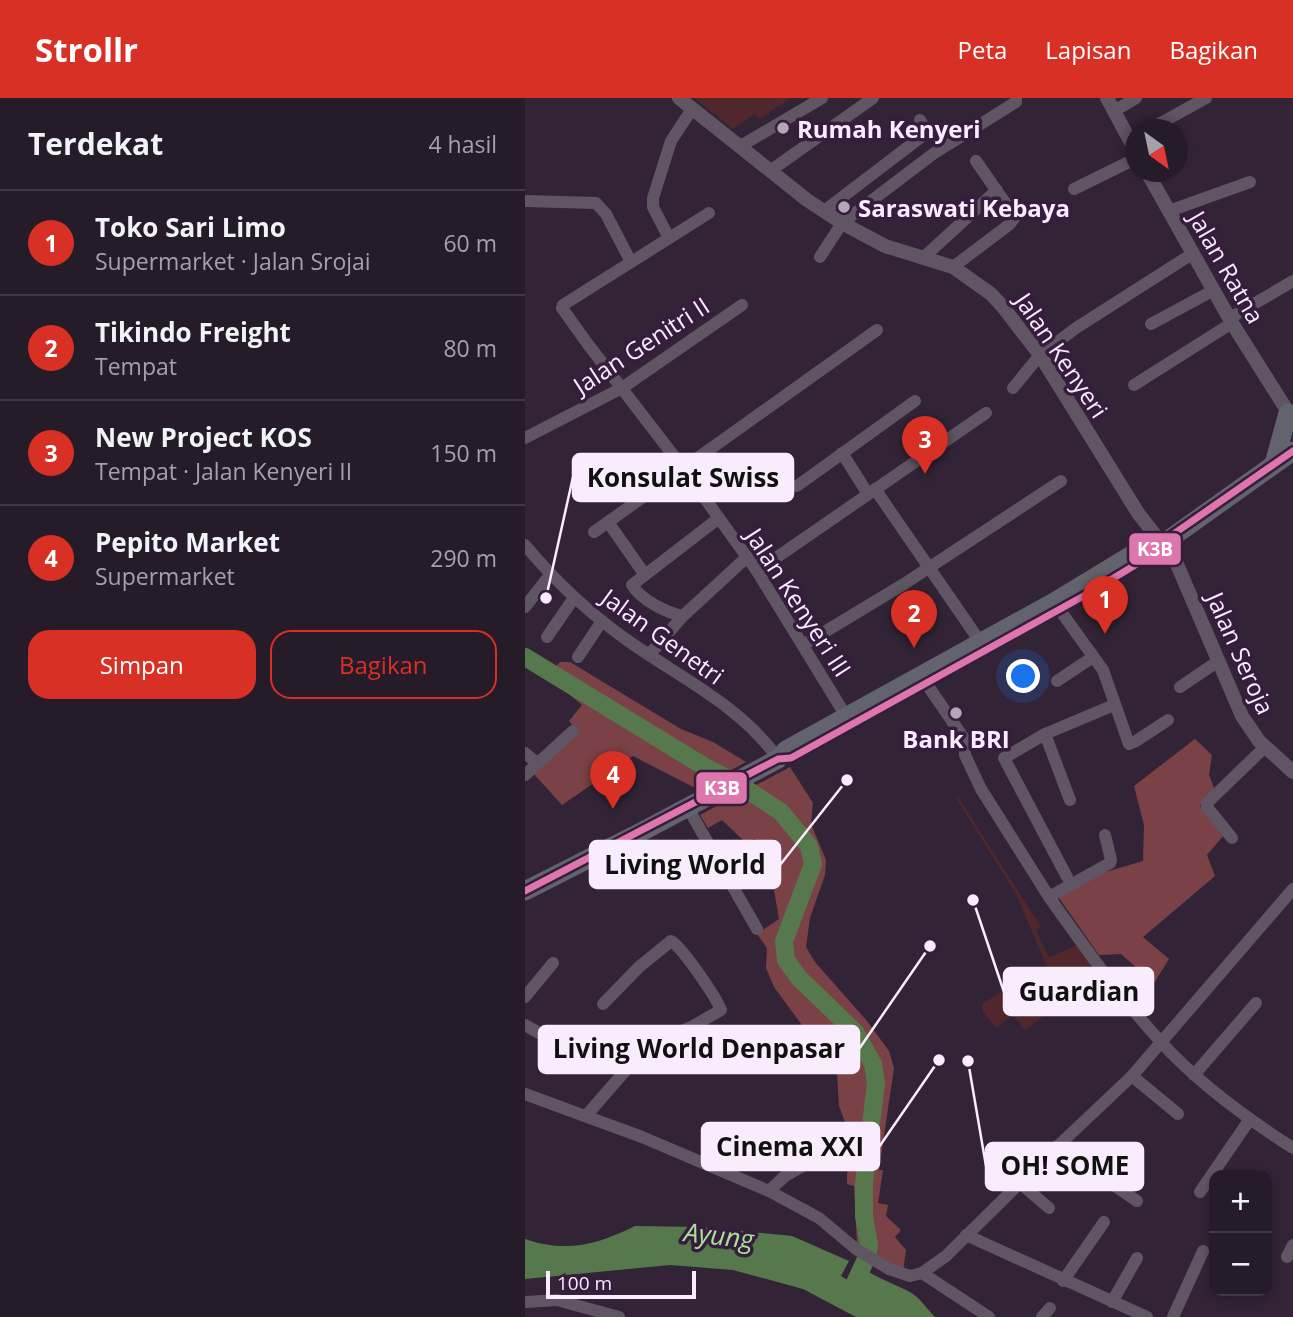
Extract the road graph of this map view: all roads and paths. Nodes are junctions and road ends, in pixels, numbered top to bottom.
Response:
1 (679, 98) edge
2 (822, 98) edge
3 (873, 98) edge
4 (1016, 98) edge
5 (1136, 98) edge
6 (1206, 98) edge
7 (1111, 105) edge
8 (692, 109) junction
9 (1168, 119) edge
10 (920, 120) dead end
11 (1125, 128) edge
12 (739, 147) junction
13 (976, 161) dead end
14 (1125, 164) edge
15 (770, 172) junction
16 (1153, 182) edge
17 (1251, 182) dead end
18 (1074, 189) dead end
19 (997, 190) junction
20 (525, 201) edge
21 (824, 211) junction
22 (1169, 211) junction
23 (709, 213) dead end
24 (842, 223) junction
25 (670, 238) junction
26 (1192, 254) junction
27 (820, 257) dead end
28 (923, 258) junction
29 (631, 262) junction
30 (953, 267) junction
31 (1293, 281) edge
32 (1214, 290) junction
33 (741, 305) dead end
34 (1231, 321) junction
35 (1151, 324) dead end
36 (877, 330) dead end
37 (1040, 355) junction
38 (1134, 385) dead end
39 (622, 388) junction
40 (1013, 388) dead end
41 (915, 401) dead end
42 (986, 413) dead end
43 (1291, 416) edge
44 (525, 438) edge
45 (1293, 451) edge
46 (842, 453) junction
47 (1274, 464) junction
48 (683, 468) junction
49 (1061, 481) dead end
50 (797, 486) dead end
51 (872, 491) junction
52 (719, 518) junction
53 (608, 522) junction
54 (594, 532) dead end
55 (1162, 542) junction
56 (525, 545) edge
57 (747, 557) junction
58 (928, 566) junction
59 (757, 571) junction
60 (550, 575) junction
61 (645, 575) junction
62 (574, 597) junction
63 (1057, 606) junction
64 (525, 607) edge
65 (682, 617) junction
66 (602, 621) junction
67 (547, 637) dead end
68 (981, 643) junction
69 (803, 645) junction
70 (649, 655) junction
71 (578, 657) dead end
72 (1093, 657) junction
73 (1217, 662) junction
74 (1057, 681) dead end
75 (926, 683) junction
76 (1179, 687) dead end
77 (1114, 705) junction
78 (1168, 720) dead end
79 (849, 721) junction
80 (573, 731) dead end
81 (1045, 734) junction
82 (1265, 747) junction
83 (525, 753) edge
84 (772, 762) junction
85 (537, 763) junction
86 (1293, 771) edge
87 (525, 775) edge
88 (1070, 800) dead end
89 (692, 805) junction
90 (1105, 835) dead end
91 (1232, 838) dead end
92 (1067, 877) dead end
93 (1293, 889) edge
94 (525, 891) edge
95 (1049, 897) junction
96 (757, 929) dead end
97 (553, 963) dead end
98 (525, 997) edge
99 (1256, 1003) dead end
100 (603, 1004) dead end
101 (525, 1025) edge
102 (550, 1040) dead end
103 (1161, 1042) junction
104 (1194, 1075) junction
105 (1132, 1076) junction
106 (525, 1094) edge
107 (1178, 1114) dead end
108 (586, 1116) junction
109 (1250, 1119) junction
110 (846, 1141) dead end
111 (1057, 1146) junction
112 (1293, 1148) edge
113 (1020, 1183) junction
114 (769, 1191) junction
115 (1200, 1192) dead end
116 (1137, 1201) dead end
117 (1049, 1208) dead end
118 (1104, 1222) dead end
119 (966, 1235) junction
120 (1203, 1251) dead end
121 (1137, 1258) dead end
122 (922, 1273) junction
123 (1063, 1281) junction
124 (525, 1302) edge
125 (1112, 1302) junction
126 (612, 1316) edge
127 (989, 1317) edge
128 (1147, 1317) edge
129 (1173, 1317) edge

1 - 8 street, Jalan Kenyeri
2 - 12 street
3 - 15 street
4 - 24 street
5 - 7 street
6 - 9 street
7 - 11 street
8 - 12 street, Jalan Kenyeri
8 - 25 street
10 - 21 street
12 - 15 street, Jalan Kenyeri
13 - 19 street
14 - 18 street
15 - 21 street, Jalan Kenyeri
16 - 22 street, Jalan Ratna
17 - 22 street
19 - 28 street
19 - 30 street
20 - 29 street
21 - 24 street, Jalan Kenyeri
22 - 26 street, Jalan Ratna
23 - 25 street, Jalan Kenyeri III
24 - 27 street
24 - 28 street, Jalan Kenyeri
25 - 29 street, Jalan Kenyeri III
26 - 32 street, Jalan Ratna
26 - 37 street
28 - 30 street, Jalan Kenyeri
29 - 39 street, Jalan Kenyeri III
30 - 37 street, Jalan Kenyeri
31 - 34 street
32 - 34 street, Jalan Ratna
32 - 35 street
33 - 39 street, Jalan Genitri II
34 - 38 street
34 - 43 street, Jalan Ratna
36 - 48 street
37 - 40 street
37 - 55 street, Jalan Kenyeri
39 - 44 street, Jalan Genitri II
39 - 48 street, Jalan Kenyeri III
41 - 46 street
42 - 51 street
43 - 47 highway
45 - 47 highway
46 - 50 street
46 - 51 street
47 - 55 highway
48 - 52 street, Jalan Kenyeri III
48 - 53 street
49 - 58 street
51 - 58 street
51 - 59 street
52 - 57 street, Jalan Kenyeri III
52 - 61 street
53 - 54 street
53 - 61 street
55 - 63 highway
55 - 73 street, Jalan Seroja
56 - 60 street, Jalan Genetri
57 - 59 street, Jalan Kenyeri III
57 - 65 street
58 - 68 street
58 - 69 street
59 - 69 street, Jalan Kenyeri III
60 - 62 street, Jalan Genetri
60 - 64 street
61 - 65 street
62 - 66 street, Jalan Genetri
62 - 67 street
63 - 68 highway
63 - 72 street
63 - 75 highway
65 - 70 street
66 - 70 street, Jalan Genetri
66 - 71 street
68 - 79 highway
69 - 79 street, Jalan Kenyeri III
70 - 84 street, Jalan Genetri
72 - 74 street
72 - 77 street
73 - 76 street
73 - 82 street, Jalan Seroja
75 - 79 highway
75 - 95 street
77 - 78 street
77 - 81 street
79 - 84 highway
80 - 85 street
81 - 88 street
81 - 92 street
82 - 86 street, Jalan Seroja
82 - 91 street
83 - 85 street
84 - 89 highway
85 - 87 street
89 - 94 highway
89 - 96 street
90 - 95 street
93 - 103 street
95 - 103 street
97 - 98 street
99 - 104 street
100 - 108 street
101 - 102 street
103 - 104 street
103 - 105 street
104 - 109 street
105 - 107 street
105 - 111 street
106 - 108 street
108 - 114 street
109 - 112 street
109 - 115 street
110 - 114 street
111 - 113 street
111 - 116 street
113 - 117 street
113 - 119 street
114 - 122 street
118 - 123 street
119 - 122 street
119 - 123 street
120 - 129 street
121 - 125 street
122 - 127 street
123 - 125 street
124 - 126 street
125 - 128 street

